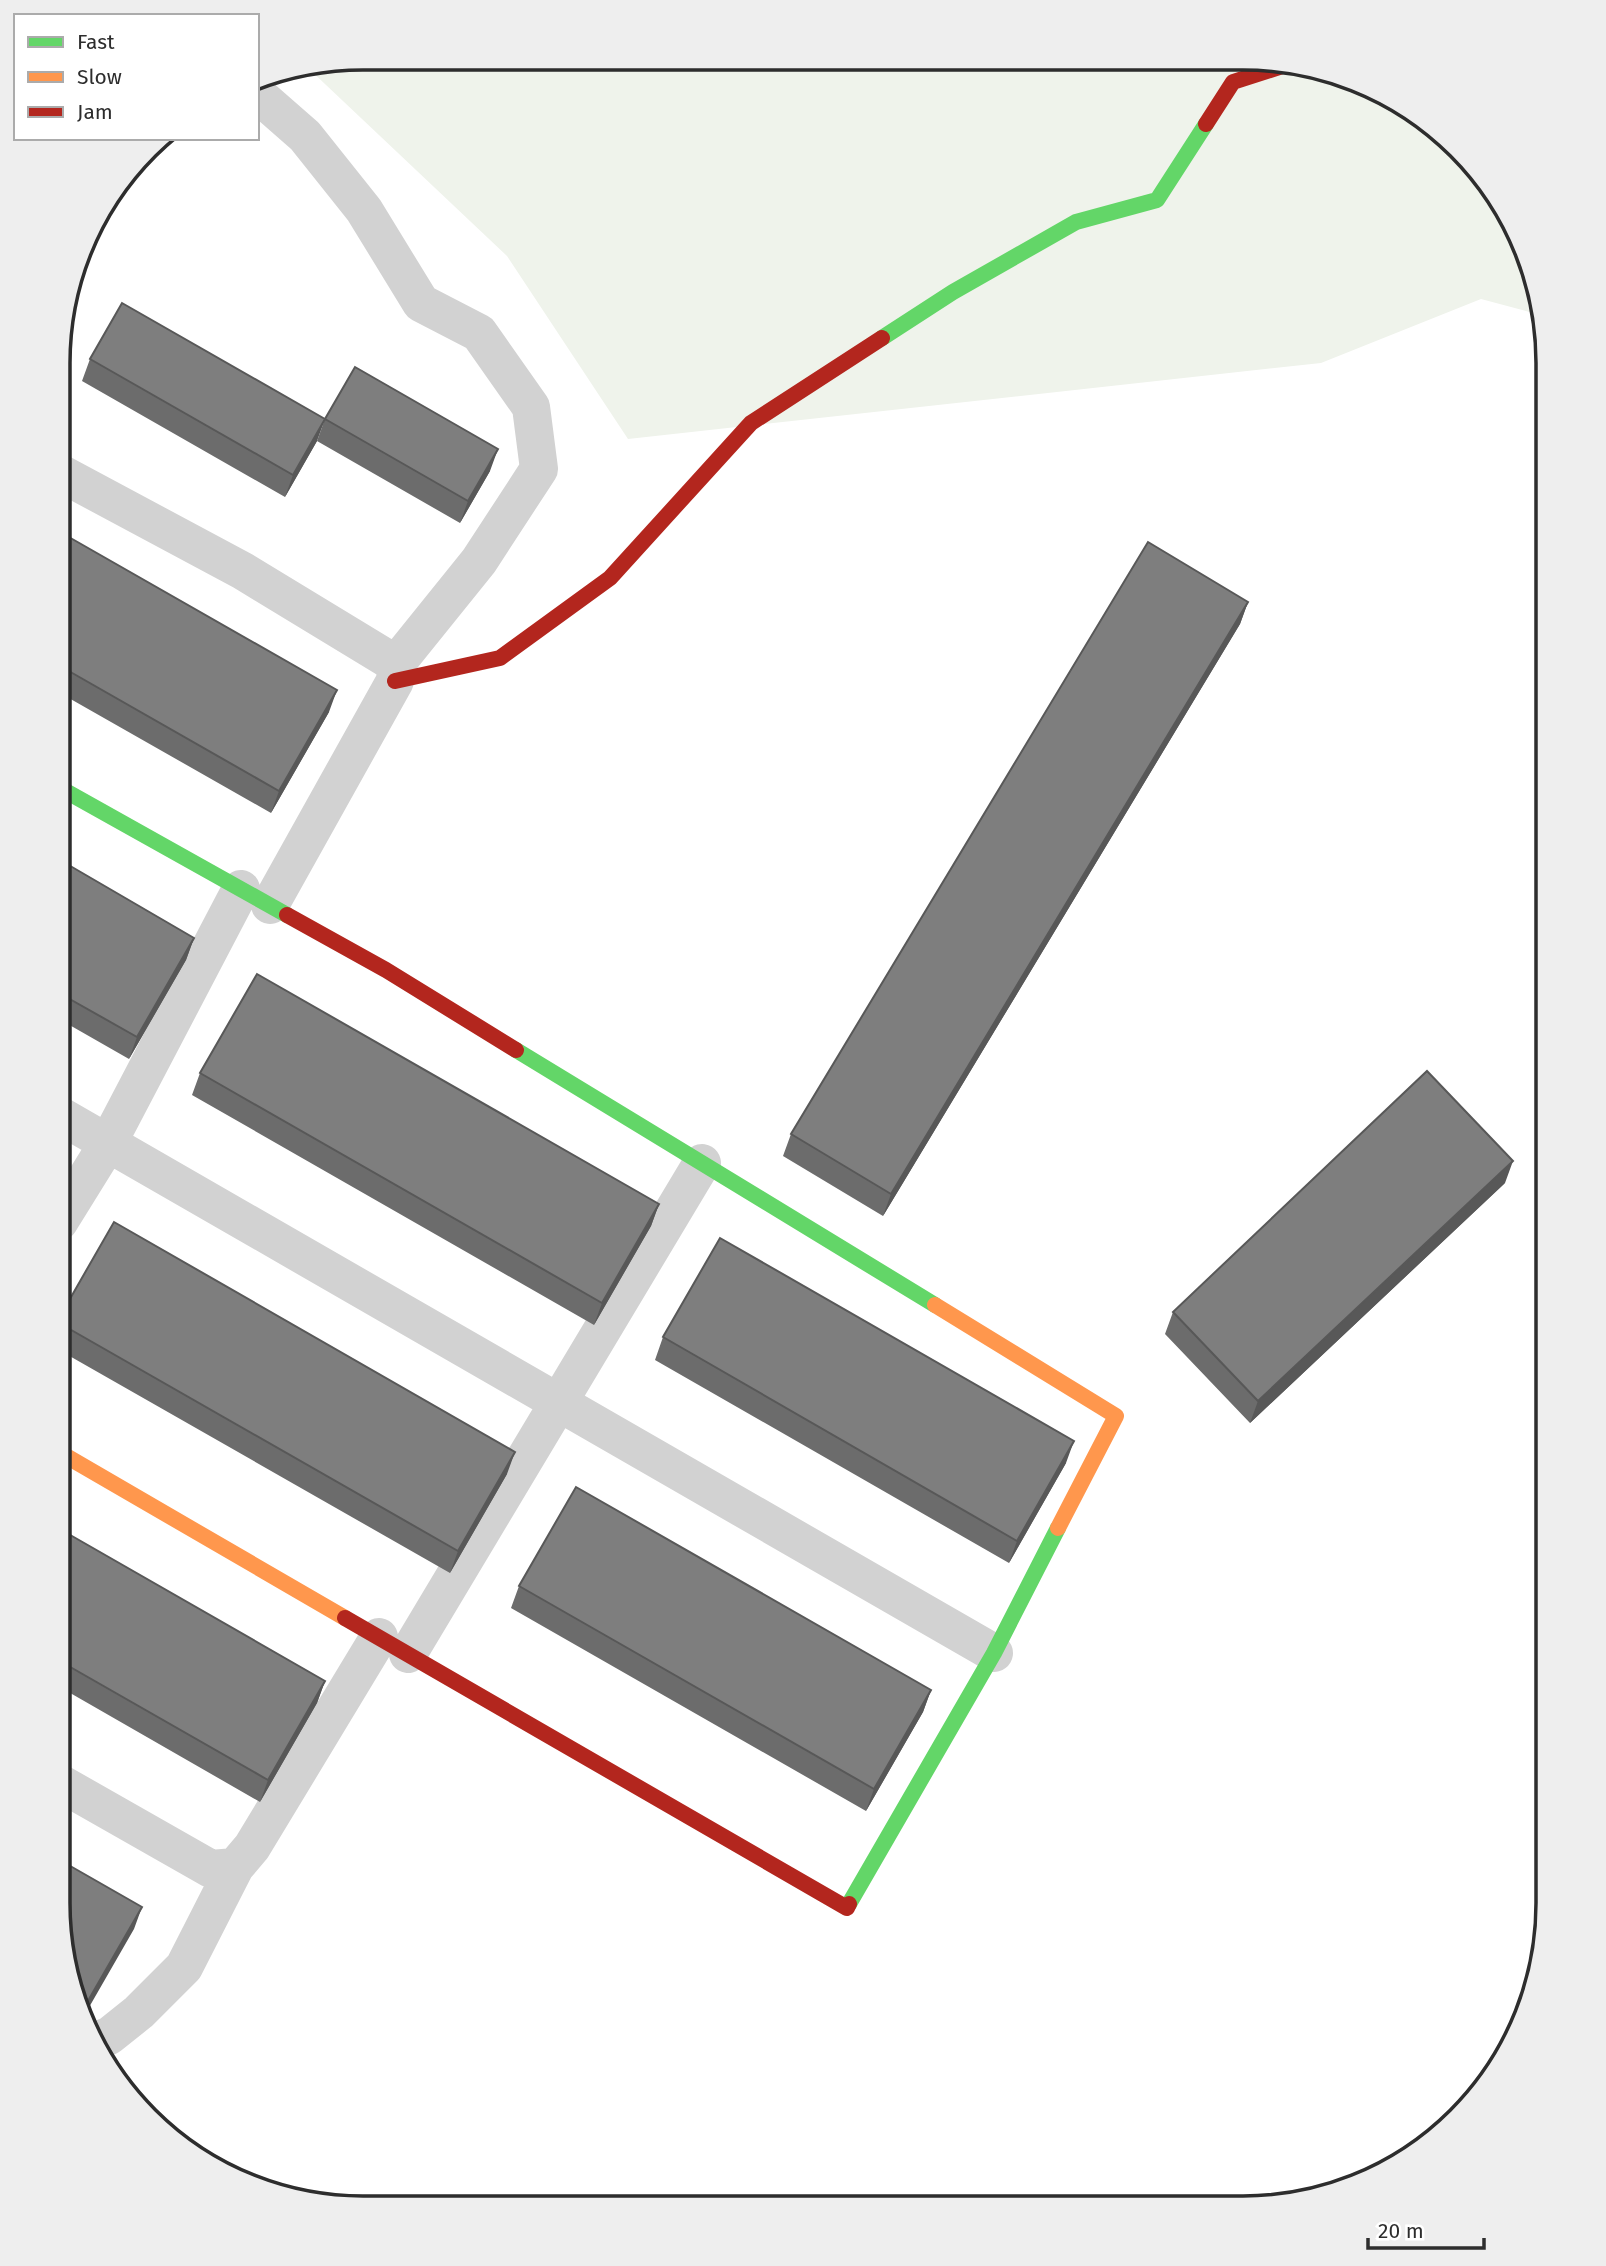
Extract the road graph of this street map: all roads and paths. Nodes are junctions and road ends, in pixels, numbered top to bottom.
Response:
1 (1266, 71) edge
2 (259, 96) edge
3 (70, 478) edge
4 (396, 672) junction
5 (70, 794) edge
6 (256, 897) junction
7 (70, 1121) edge
8 (108, 1143) junction
9 (702, 1163) junction
10 (70, 1204) edge
11 (559, 1403) junction
12 (70, 1459) edge
13 (394, 1646) junction
14 (994, 1653) junction
15 (70, 1789) edge
16 (235, 1867) junction
17 (103, 2038) edge

1 - 4 street
2 - 4 street
3 - 4 street
4 - 6 street
5 - 6 street
6 - 8 street
6 - 9 street
7 - 8 street
8 - 10 street
8 - 11 street
9 - 11 street
9 - 14 street
11 - 13 street
11 - 14 street
12 - 13 street
13 - 14 street
13 - 16 street
15 - 16 street
16 - 17 street

